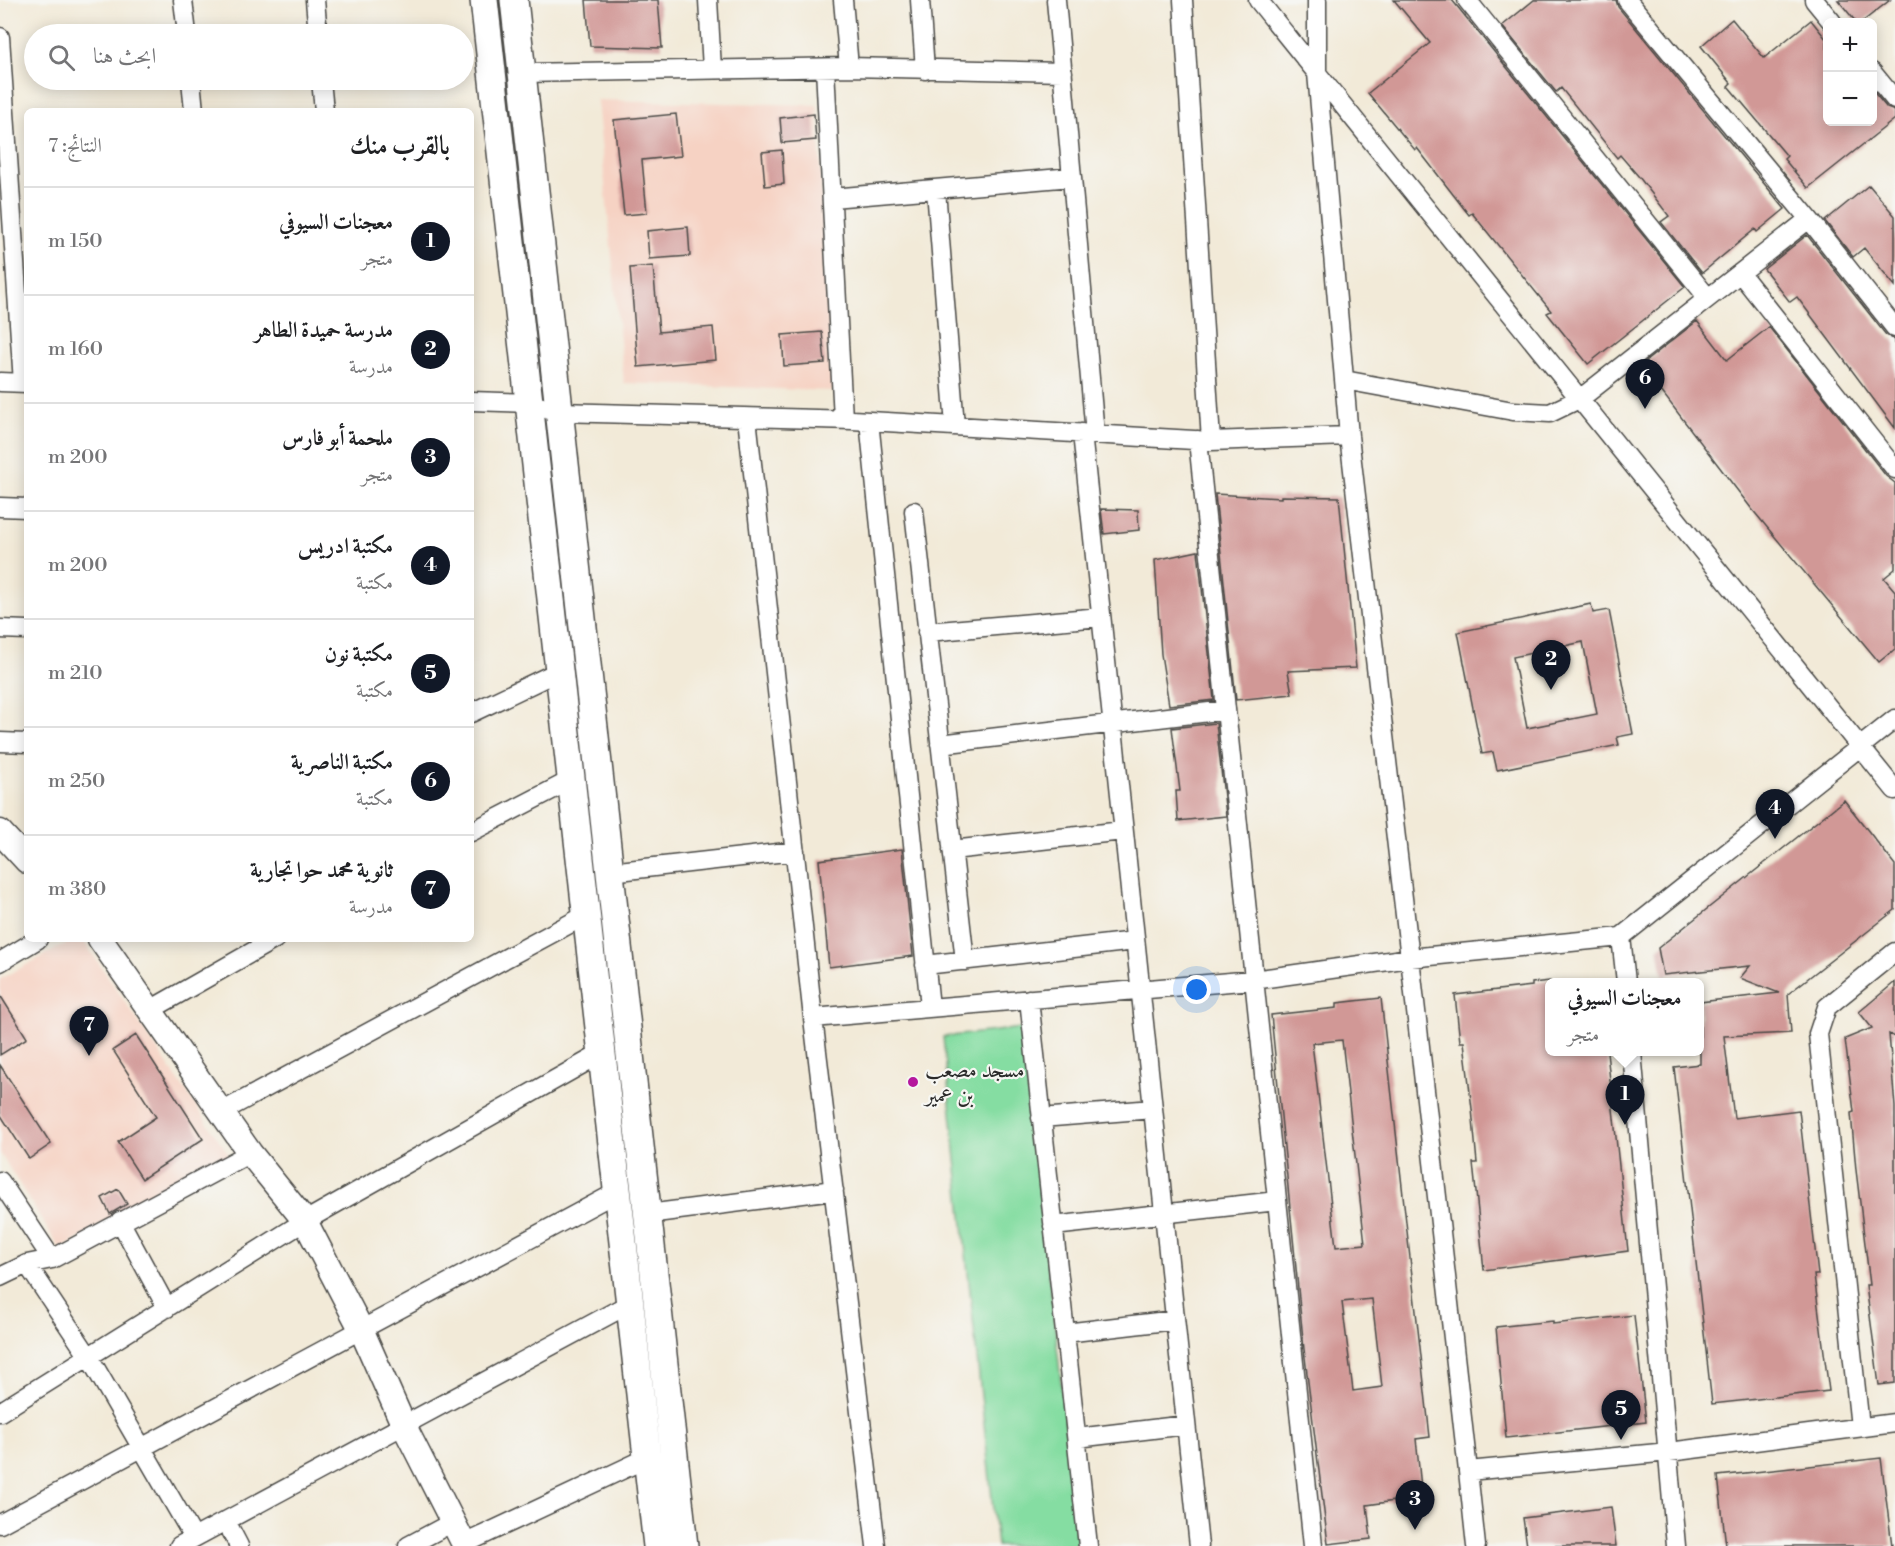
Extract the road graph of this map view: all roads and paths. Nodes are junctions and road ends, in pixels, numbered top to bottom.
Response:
1 (183, 0) edge
2 (315, 0) edge
3 (484, 0) edge
4 (514, 0) edge
5 (708, 0) edge
6 (843, 0) edge
7 (920, 0) edge
8 (1056, 0) edge
9 (1183, 0) edge
10 (1258, 0) edge
11 (1317, 0) edge
12 (1467, 0) edge
13 (1627, 0) edge
14 (1814, 0) edge
15 (1829, 18) edge
16 (186, 24) edge
17 (317, 24) edge
18 (0, 37) edge
19 (849, 67) junction
20 (825, 68) junction
21 (712, 69) junction
22 (925, 70) junction
23 (1063, 72) junction
24 (522, 73) junction
25 (1317, 73) junction
26 (1877, 78) edge
27 (192, 90) edge
28 (322, 90) edge
29 (1895, 100) edge
30 (194, 108) edge
31 (324, 108) edge
32 (1072, 177) junction
33 (936, 190) junction
34 (831, 198) junction
35 (1809, 219) junction
36 (1740, 273) junction
37 (1708, 298) junction
38 (1895, 328) edge
39 (24, 369) edge
40 (1344, 380) junction
41 (0, 382) edge
42 (24, 383) edge
43 (1581, 398) junction
44 (474, 401) edge
45 (529, 404) junction
46 (559, 412) junction
47 (747, 418) junction
48 (843, 419) junction
49 (869, 420) junction
50 (955, 426) junction
51 (1088, 434) junction
52 (1349, 436) junction
53 (1204, 440) junction
54 (1895, 469) edge
55 (0, 507) edge
56 (24, 507) edge
57 (914, 511) dead end
58 (1101, 617) junction
59 (0, 629) edge
60 (24, 630) edge
61 (927, 632) junction
62 (559, 671) junction
63 (1226, 710) junction
64 (474, 712) edge
65 (1895, 719) edge
66 (1112, 722) junction
67 (0, 742) edge
68 (24, 743) edge
69 (940, 744) junction
70 (1860, 747) junction
71 (571, 780) junction
72 (1895, 790) edge
73 (474, 830) edge
74 (1123, 831) junction
75 (0, 832) edge
76 (795, 850) junction
77 (952, 850) junction
78 (24, 858) edge
79 (610, 872) junction
80 (586, 915) junction
81 (1621, 937) junction
82 (1135, 941) junction
83 (33, 942) edge
84 (102, 942) edge
85 (270, 942) edge
86 (1895, 952) edge
87 (1410, 958) junction
88 (964, 960) junction
89 (0, 962) edge
90 (926, 965) junction
91 (1626, 978) edge
92 (1253, 980) junction
93 (1140, 988) junction
94 (1029, 999) junction
95 (930, 1007) junction
96 (152, 1009) junction
97 (813, 1018) junction
98 (602, 1053) junction
99 (1632, 1056) edge
100 (1153, 1109) junction
101 (223, 1111) junction
102 (1041, 1118) junction
103 (250, 1152) junction
104 (0, 1181) edge
105 (834, 1190) junction
106 (617, 1192) junction
107 (1277, 1201) junction
108 (648, 1214) junction
109 (1164, 1214) junction
110 (120, 1221) junction
111 (305, 1221) junction
112 (1053, 1226) junction
113 (52, 1259) junction
114 (27, 1263) junction
115 (0, 1277) edge
116 (630, 1304) junction
117 (167, 1308) junction
118 (1175, 1320) junction
119 (361, 1329) junction
120 (1065, 1333) junction
121 (89, 1357) junction
122 (0, 1412) edge
123 (1895, 1423) edge
124 (1186, 1425) junction
125 (404, 1426) junction
126 (1860, 1427) junction
127 (1077, 1438) junction
128 (141, 1448) junction
129 (1669, 1452) junction
130 (647, 1458) junction
131 (1468, 1471) junction
132 (226, 1521) junction
133 (453, 1522) junction
134 (0, 1524) edge
135 (187, 1542) edge
136 (464, 1545) edge
137 (239, 1546) edge
138 (408, 1546) edge
139 (657, 1546) edge
140 (684, 1546) edge
141 (876, 1546) edge
142 (1088, 1546) edge
143 (1199, 1546) edge
144 (1313, 1546) edge
145 (1476, 1546) edge
146 (1676, 1546) edge

1 - 16 street
2 - 17 street
3 - 45 main road
4 - 24 main road
5 - 21 street
6 - 19 street
7 - 22 street
8 - 23 street
9 - 53 street
10 - 25 street
11 - 25 street
12 - 37 street
13 - 35 street
14 - 15 street
18 - 39 street
19 - 20 street
19 - 22 street
20 - 21 street
20 - 34 street
21 - 24 street
22 - 23 street
23 - 32 street
24 - 46 main road
25 - 40 street
25 - 43 street
26 - 29 street
27 - 30 street
28 - 31 street
32 - 33 street
32 - 51 street
33 - 34 street
33 - 50 street
34 - 48 street
35 - 36 street
35 - 38 street
36 - 37 street
36 - 54 street
37 - 43 street
40 - 43 street
40 - 52 street
41 - 42 street
43 - 70 street
44 - 45 street
45 - 46 street
45 - 62 main road
46 - 47 street
46 - 79 main road
47 - 48 street
47 - 76 street
48 - 49 street
49 - 50 street
49 - 90 street
50 - 51 street
51 - 53 street
51 - 58 street
52 - 53 street
52 - 87 street
53 - 63 street
55 - 56 street
57 - 61 street
58 - 61 street
58 - 66 street
59 - 60 street
61 - 69 street
62 - 64 street
62 - 71 main road
63 - 66 street
63 - 92 street
65 - 70 street
66 - 69 street
66 - 74 street
67 - 68 street
69 - 77 street
70 - 72 street
70 - 81 street
71 - 73 street
71 - 80 main road
74 - 77 street
74 - 82 street
75 - 78 street
76 - 79 street
76 - 97 street
77 - 88 street
79 - 108 main road
80 - 98 main road
80 - 101 street
81 - 87 street
81 - 91 street
82 - 88 street
82 - 93 street
83 - 89 street
84 - 96 street
85 - 96 street
86 - 126 street
87 - 92 street
87 - 131 street
88 - 90 street
90 - 95 street
92 - 93 street
92 - 107 street
93 - 94 street
93 - 100 street
94 - 95 street
94 - 102 street
95 - 97 street
96 - 101 street
97 - 105 street
98 - 106 main road
98 - 111 street
99 - 129 street
100 - 102 street
100 - 109 street
101 - 103 street
102 - 112 street
103 - 110 street
103 - 111 street
104 - 113 street
105 - 108 street
105 - 141 street
106 - 116 main road
106 - 119 street
107 - 109 street
107 - 144 street
108 - 140 main road
109 - 112 street
109 - 118 street
110 - 113 street
110 - 117 street
111 - 117 street
111 - 119 street
112 - 120 street
113 - 114 street
114 - 115 street
114 - 121 street
116 - 125 street
116 - 130 main road
117 - 121 street
118 - 120 street
118 - 124 street
119 - 125 street
119 - 128 street
120 - 127 street
121 - 122 street
121 - 128 street
123 - 126 street
124 - 127 street
124 - 143 street
125 - 132 street
125 - 133 street
126 - 129 street
127 - 142 street
128 - 134 street
128 - 135 street
129 - 131 street
129 - 146 street
130 - 136 street
130 - 139 main road
131 - 145 street
132 - 135 street
132 - 137 street
133 - 136 street
133 - 138 street

